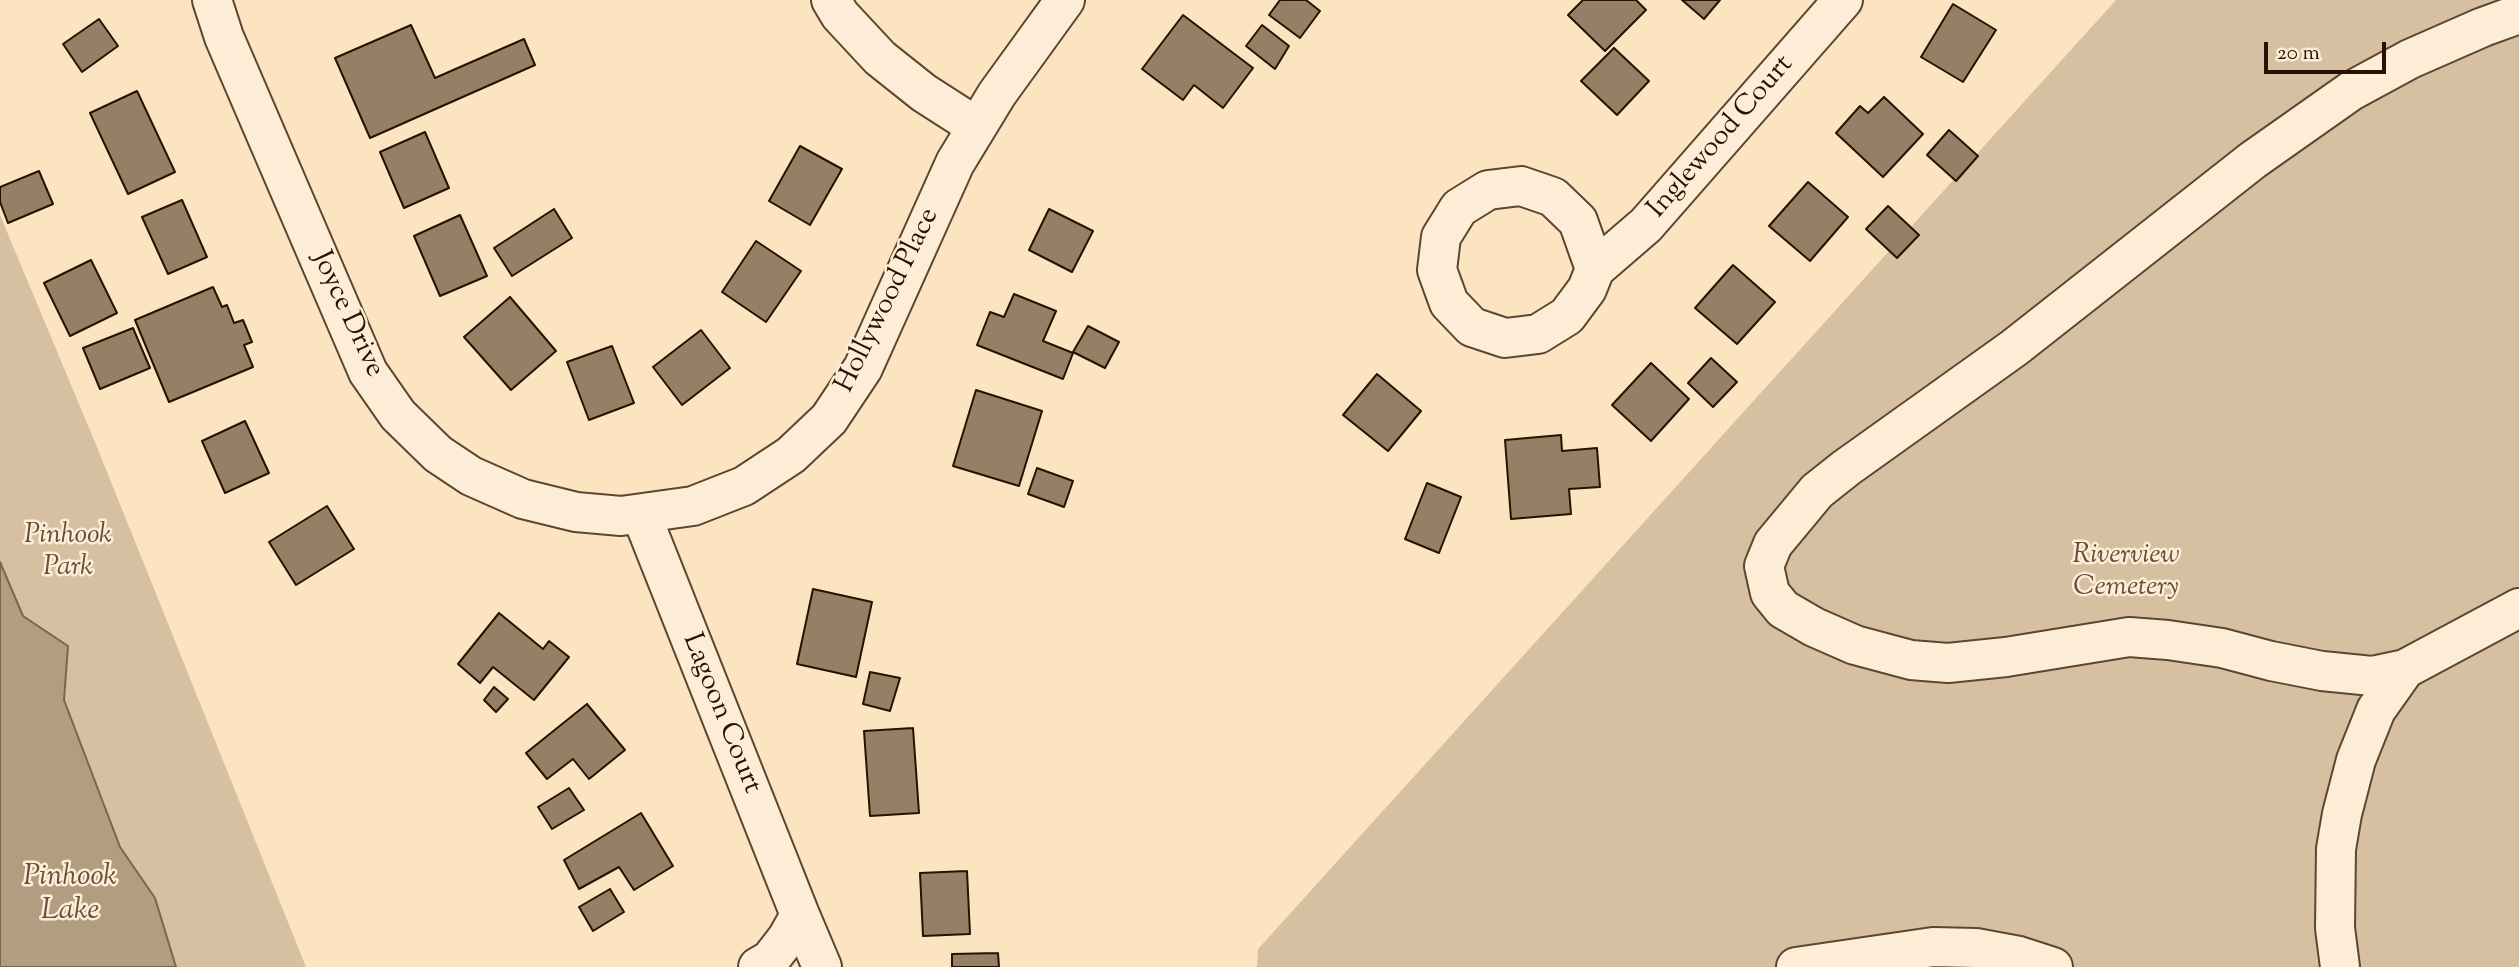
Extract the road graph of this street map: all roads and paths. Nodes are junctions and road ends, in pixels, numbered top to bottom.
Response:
1 (212, 0) edge
2 (831, 0) edge
3 (1065, 0) edge
4 (1843, 0) edge
5 (2519, 14) edge
6 (977, 127) junction
7 (1595, 269) dead end
8 (641, 514) junction
9 (2519, 608) edge
10 (2405, 669) junction
11 (800, 915) junction
12 (758, 967) edge
13 (822, 967) edge
14 (1796, 967) edge
15 (2053, 967) edge
16 (2340, 967) edge

1 - 8 street, Joyce Drive
2 - 6 street
3 - 6 street, Hollywood Place
4 - 7 street, Inglewood Court
5 - 10 street
6 - 8 street, Hollywood Place
8 - 11 street, Lagoon Court
9 - 10 street
10 - 16 street
11 - 12 street
11 - 13 street, Lagoon Court
14 - 15 street

